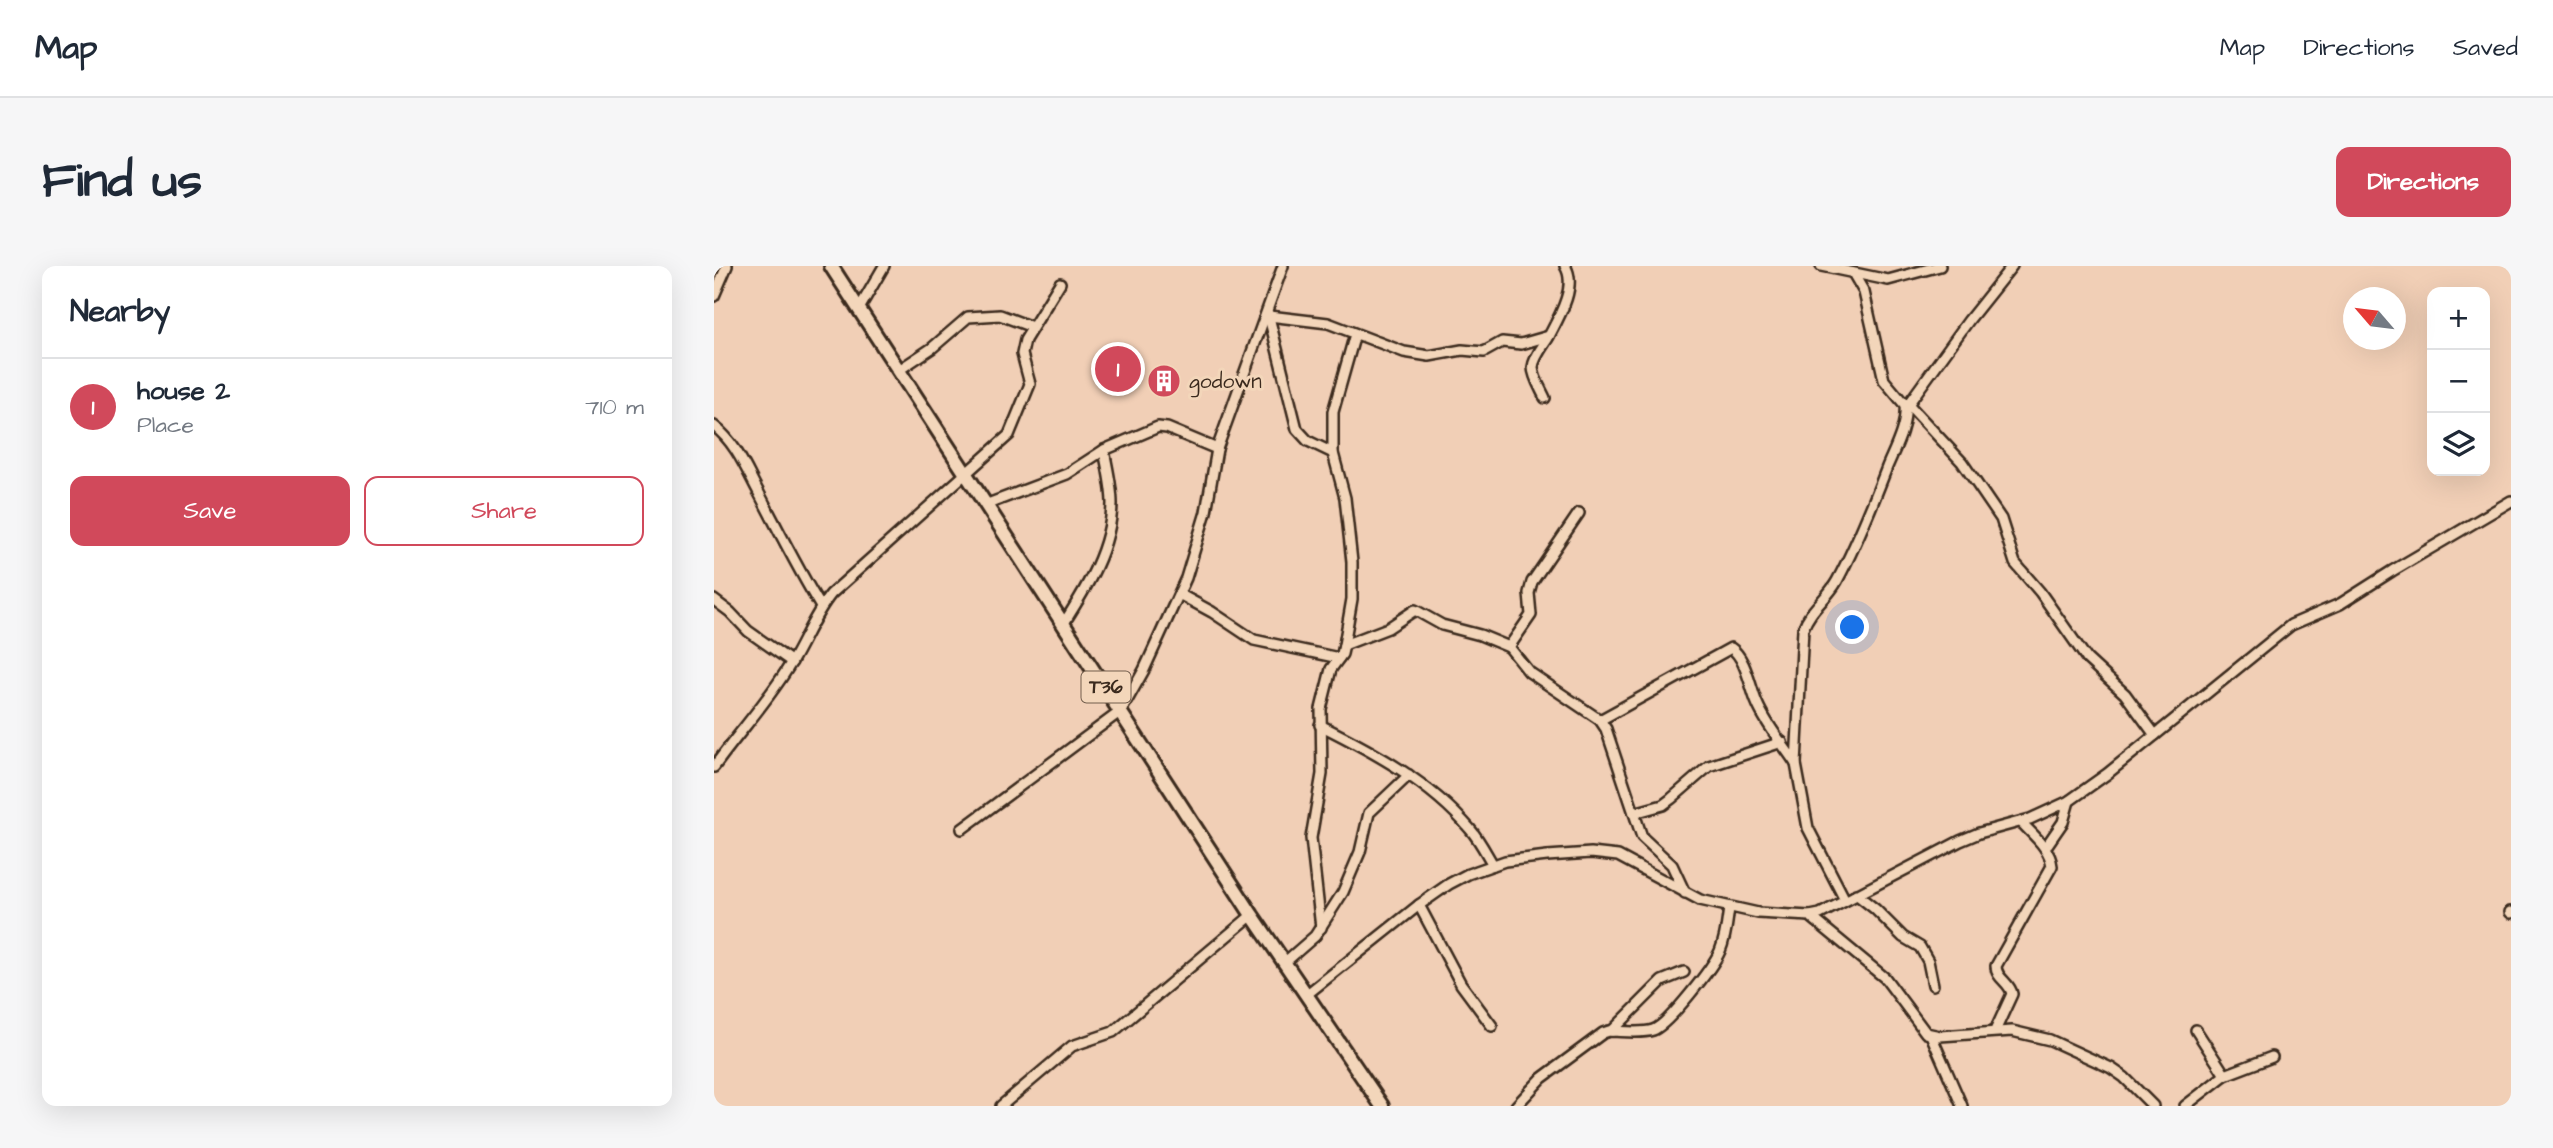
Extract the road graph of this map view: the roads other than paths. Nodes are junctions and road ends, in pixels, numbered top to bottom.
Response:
1 (727, 266) edge
2 (831, 266) edge
3 (884, 266) edge
4 (1283, 266) edge
5 (1565, 266) edge
6 (1821, 266) edge
7 (1940, 266) edge
8 (2012, 266) edge
9 (1853, 273) junction
10 (1881, 280) junction
11 (1060, 283) dead end
12 (1864, 292) junction
13 (714, 296) edge
14 (859, 309) junction
15 (1269, 314) junction
16 (1032, 327) junction
17 (1355, 334) junction
18 (1549, 336) junction
19 (900, 370) junction
20 (1545, 398) dead end
21 (1906, 406) junction
22 (714, 426) edge
23 (1217, 449) junction
24 (1104, 450) junction
25 (1333, 453) junction
26 (964, 474) junction
27 (2511, 501) edge
28 (985, 505) junction
29 (1579, 513) dead end
30 (1179, 594) junction
31 (714, 600) edge
32 (821, 607) junction
33 (1064, 624) junction
34 (1345, 645) junction
35 (1509, 647) junction
36 (1339, 658) junction
37 (792, 662) junction
38 (1121, 711) junction
39 (1600, 720) junction
40 (1320, 725) junction
41 (2155, 735) junction
42 (1782, 742) junction
43 (1796, 764) junction
44 (714, 767) edge
45 (1409, 775) junction
46 (2069, 801) junction
47 (1634, 813) junction
48 (2021, 822) junction
49 (962, 829) dead end
50 (2045, 848) junction
51 (1493, 865) junction
52 (1685, 893) junction
53 (1856, 894) junction
54 (1845, 900) junction
55 (1419, 905) junction
56 (1729, 908) junction
57 (1252, 915) junction
58 (1810, 916) junction
59 (1321, 928) junction
60 (1284, 963) junction
61 (1684, 972) dead end
62 (1933, 985) dead end
63 (1306, 995) junction
64 (1492, 1026) dead end
65 (2196, 1030) dead end
66 (1612, 1031) junction
67 (1995, 1031) junction
68 (1931, 1035) junction
69 (2272, 1057) dead end
70 (2225, 1075) junction
71 (1001, 1106) edge
72 (1382, 1106) edge
73 (1516, 1106) edge
74 (1962, 1106) edge
75 (2153, 1106) edge
76 (2185, 1106) edge

1 - 13 street
2 - 14 highway, T36
3 - 14 street
4 - 15 street
5 - 18 street
6 - 9 street
7 - 10 street
8 - 21 street
9 - 10 street
9 - 12 street
10 - 12 street
11 - 16 street
12 - 21 street
14 - 19 highway, T36
15 - 17 street
15 - 23 street
15 - 25 street
16 - 19 street
16 - 26 street
17 - 18 street
17 - 25 street
18 - 20 street
19 - 26 highway, T36
21 - 41 street
21 - 43 street
22 - 32 street
23 - 24 street
23 - 30 street
24 - 28 street
24 - 33 street
25 - 34 street
26 - 28 highway, T36
26 - 32 street
27 - 41 street
28 - 33 highway, T36
29 - 35 street
30 - 36 street
30 - 38 street
31 - 37 street
32 - 37 street
33 - 38 highway, T36
34 - 35 street
34 - 36 street
35 - 39 street
36 - 40 street
37 - 44 street
38 - 49 street
38 - 57 highway, T36
39 - 42 street
39 - 47 street
40 - 45 street
40 - 59 street
41 - 46 street
42 - 43 street
42 - 47 street
43 - 54 street
45 - 51 street
45 - 59 street
46 - 48 street
46 - 50 street
47 - 52 street
48 - 50 street
48 - 53 street
50 - 67 street
51 - 52 street
51 - 55 street
52 - 56 street
53 - 54 street
53 - 62 street
54 - 58 street
55 - 63 street
55 - 64 street
56 - 58 street
56 - 66 street
57 - 60 highway, T36
57 - 71 street
58 - 68 street
59 - 60 street
60 - 63 highway, T36
61 - 66 street
63 - 72 highway, T36
65 - 70 street
66 - 73 street
67 - 68 street
67 - 75 street
68 - 74 street
69 - 70 street
70 - 76 street

